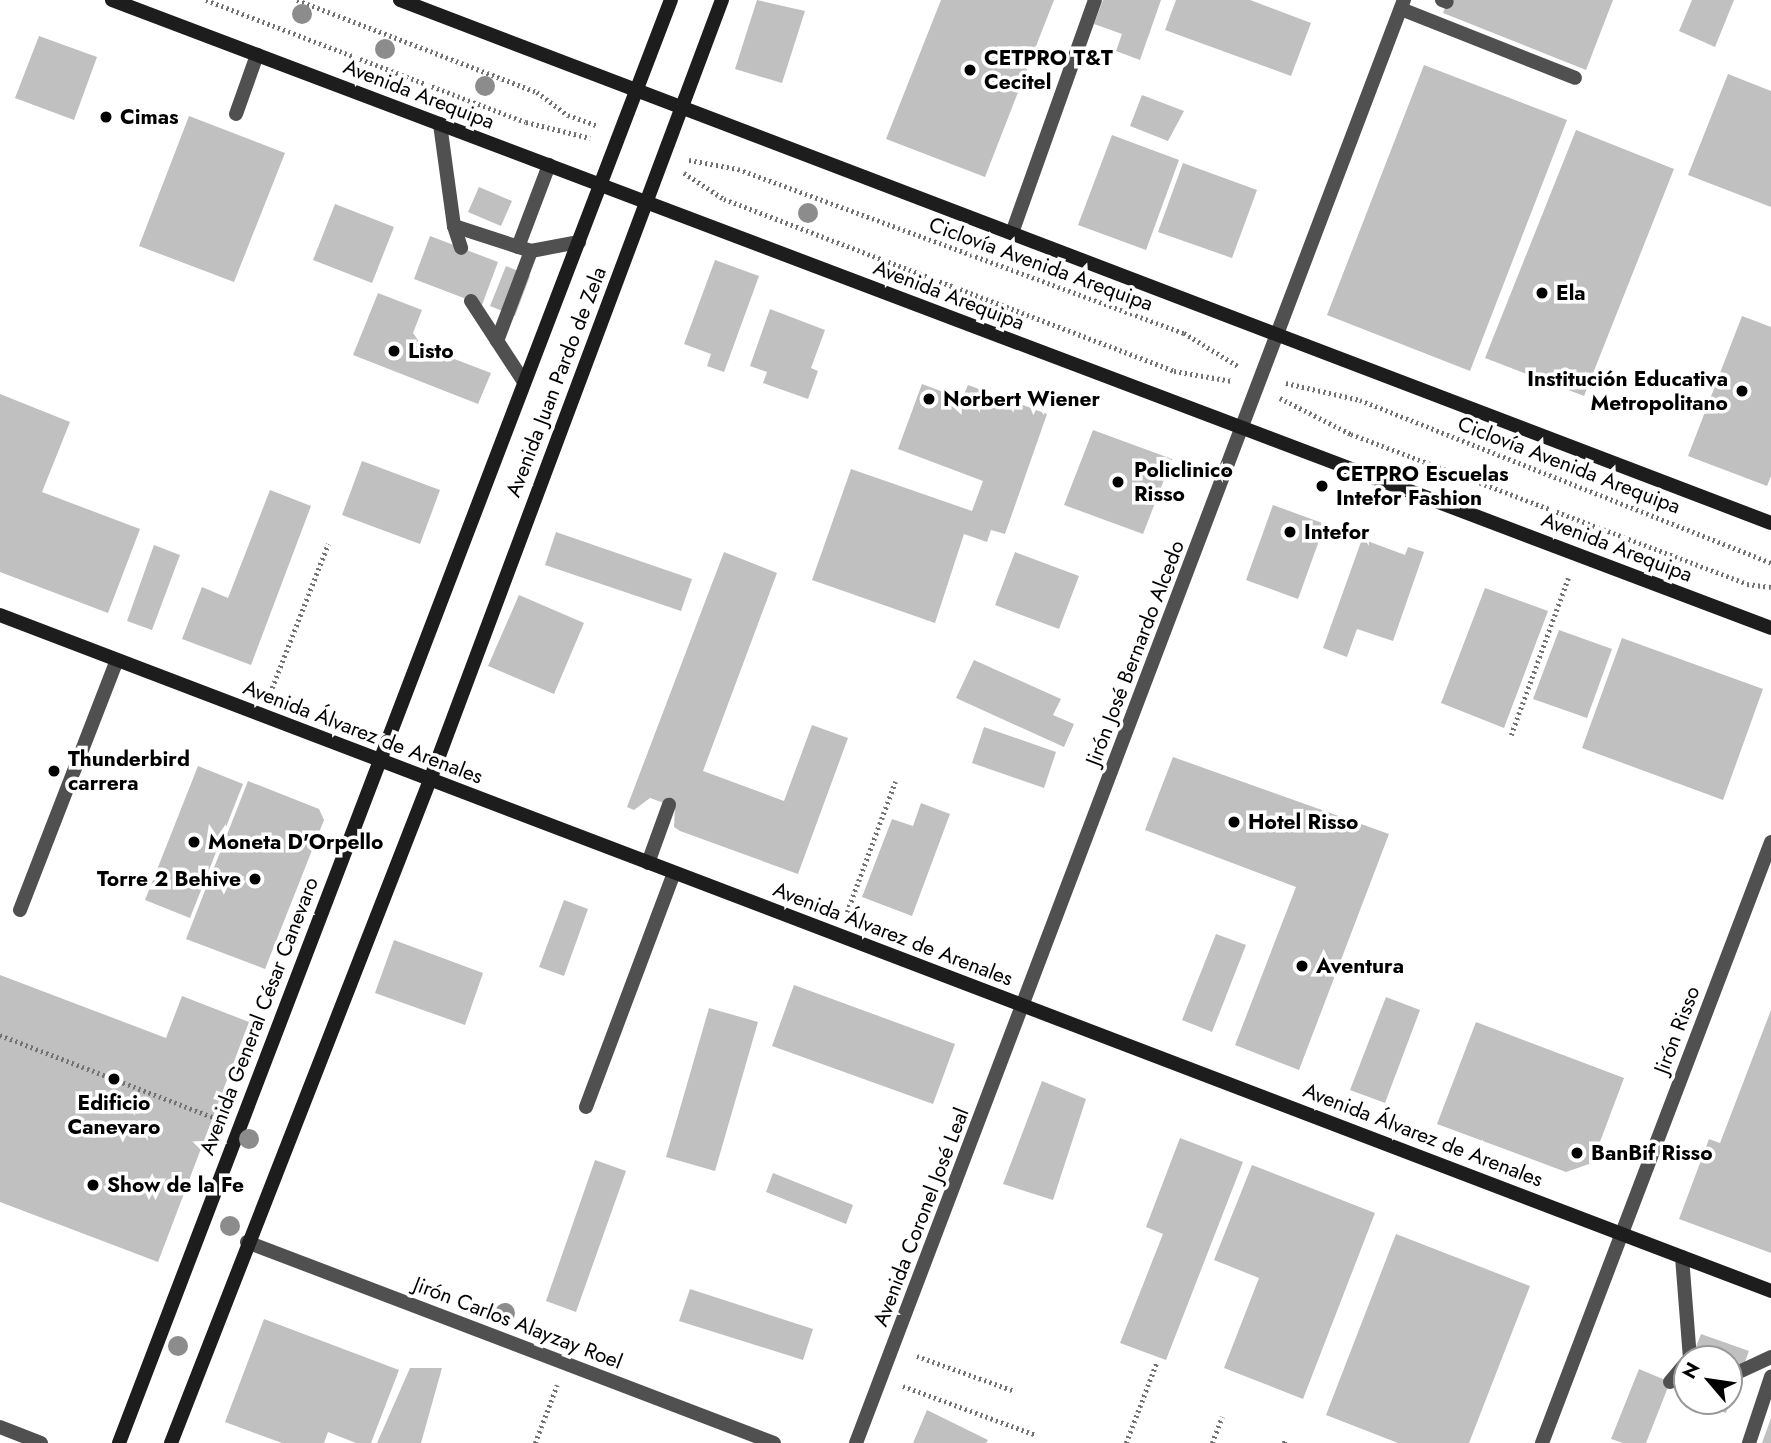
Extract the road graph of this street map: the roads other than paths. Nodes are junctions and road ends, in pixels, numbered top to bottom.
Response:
1 (112, 0) edge
2 (400, 0) edge
3 (671, 0) edge
4 (722, 0) edge
5 (1095, 0) edge
6 (1402, 4) edge
7 (257, 55) junction
8 (1575, 78) dead end
9 (636, 90) junction
10 (681, 108) junction
11 (236, 114) dead end
12 (440, 124) junction
13 (549, 165) junction
14 (600, 184) junction
15 (646, 202) junction
16 (454, 226) junction
17 (1012, 233) junction
18 (579, 242) junction
19 (461, 248) dead end
20 (525, 249) junction
21 (471, 301) dead end
22 (1278, 335) junction
23 (496, 341) junction
24 (524, 382) junction
25 (1242, 429) junction
26 (1771, 523) edge
27 (0, 615) edge
28 (1771, 628) edge
29 (117, 660) junction
30 (378, 761) junction
31 (430, 780) junction
32 (669, 805) dead end
33 (1770, 847) edge
34 (648, 863) junction
35 (674, 873) junction
36 (20, 910) dead end
37 (1024, 1006) junction
38 (586, 1107) dead end
39 (1622, 1234) junction
40 (247, 1242) junction
41 (1682, 1257) junction
42 (1771, 1291) edge
43 (1687, 1345) edge
44 (1771, 1357) edge
45 (1743, 1370) edge
46 (1771, 1377) edge
47 (1673, 1378) edge
48 (1670, 1381) dead end
49 (0, 1427) edge
50 (41, 1443) edge
51 (120, 1443) edge
52 (171, 1443) edge
53 (774, 1443) edge
54 (856, 1443) edge
55 (1542, 1443) edge
56 (1749, 1443) edge

1 - 7 main road, Avenida Arequipa
2 - 9 main road
3 - 9 main road, Avenida Juan Pardo de Zela
4 - 10 main road, Avenida Juan Pardo de Zela
5 - 17 street
6 - 8 street
6 - 22 street, Jirón José Bernardo Alcedo
7 - 11 street
7 - 12 main road, Avenida Arequipa
9 - 10 main road
9 - 14 main road, Avenida Juan Pardo de Zela
10 - 15 main road, Avenida Juan Pardo de Zela
10 - 17 main road
12 - 13 main road, Avenida Arequipa
12 - 16 street
13 - 14 main road, Avenida Arequipa
13 - 20 street
14 - 15 main road, Avenida Arequipa
14 - 18 main road, Avenida Juan Pardo de Zela
15 - 25 main road, Avenida Arequipa
15 - 31 main road, Avenida Juan Pardo de Zela
16 - 19 street
16 - 20 street
17 - 22 main road
18 - 20 street
18 - 24 main road, Avenida Juan Pardo de Zela
20 - 23 street
21 - 23 street
22 - 25 street, Jirón José Bernardo Alcedo
22 - 26 main road
23 - 24 street
24 - 30 main road, Avenida Juan Pardo de Zela
25 - 28 main road, Avenida Arequipa
25 - 37 street, Jirón José Bernardo Alcedo
27 - 29 main road, Avenida Álvarez de Arenales
29 - 30 main road, Avenida Álvarez de Arenales
29 - 36 street
30 - 31 main road, Avenida Álvarez de Arenales
30 - 51 main road, Avenida General César Canevaro
31 - 34 main road, Avenida Álvarez de Arenales
31 - 40 main road
32 - 34 street
33 - 39 street, Jirón Risso
34 - 35 main road, Avenida Álvarez de Arenales
35 - 37 main road, Avenida Álvarez de Arenales
35 - 38 street
37 - 39 main road, Avenida Álvarez de Arenales
37 - 54 street, Avenida Coronel José Leal
39 - 41 main road, Avenida Álvarez de Arenales
39 - 55 street, Jirón Risso
40 - 52 main road
40 - 53 street, Jirón Carlos Alayzay Roel
41 - 42 main road, Avenida Álvarez de Arenales
41 - 43 street
44 - 45 street
46 - 56 street
47 - 48 street
49 - 50 street

